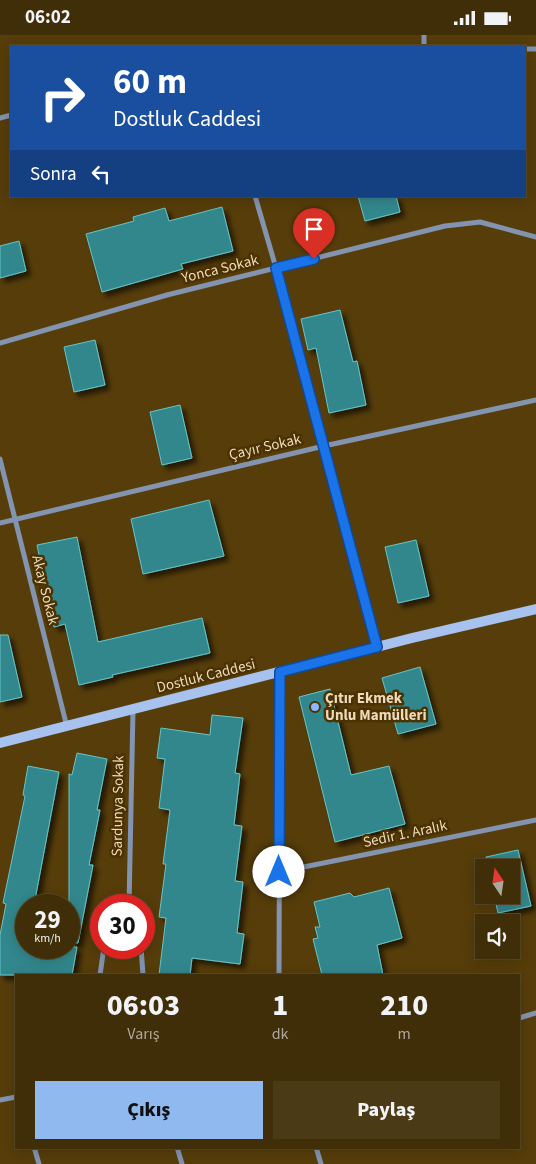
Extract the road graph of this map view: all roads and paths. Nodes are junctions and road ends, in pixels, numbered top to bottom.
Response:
1 (256, 197) edge
2 (536, 237) edge
3 (276, 268) junction
4 (0, 343) edge
5 (536, 400) edge
6 (324, 446) junction
7 (0, 459) edge
8 (15, 519) junction
9 (0, 523) edge
10 (536, 609) edge
11 (377, 647) junction
12 (280, 672) junction
13 (133, 710) junction
14 (67, 727) junction
15 (0, 743) edge
16 (536, 820) edge
17 (279, 872) junction
18 (128, 894) edge
19 (102, 959) edge
20 (142, 959) edge
21 (100, 974) edge
22 (143, 974) edge
23 (279, 974) edge
24 (536, 1013) edge
25 (520, 1018) edge
26 (15, 1097) edge
27 (0, 1100) edge
28 (35, 1149) edge
29 (178, 1149) edge
30 (317, 1149) edge
31 (39, 1164) edge
32 (182, 1164) edge
33 (321, 1164) edge

1 - 3 street
2 - 3 street, Yonca Sokak
3 - 4 street, Yonca Sokak
3 - 6 street
5 - 6 street, Çayır Sokak
6 - 8 street, Çayır Sokak
6 - 11 street
7 - 8 street, Akay Sokak
8 - 9 street, Çayır Sokak
8 - 14 street, Akay Sokak
10 - 11 street, Dostluk Caddesi
11 - 12 street, Dostluk Caddesi
12 - 13 street, Dostluk Caddesi
12 - 17 street
13 - 14 street, Dostluk Caddesi
13 - 18 street, Sardunya Sokak
14 - 15 street, Dostluk Caddesi
16 - 17 street, Sedir 1. Aralık
17 - 23 street
19 - 21 street
20 - 22 street
24 - 25 street
26 - 27 street
28 - 31 street
29 - 32 street
30 - 33 street

